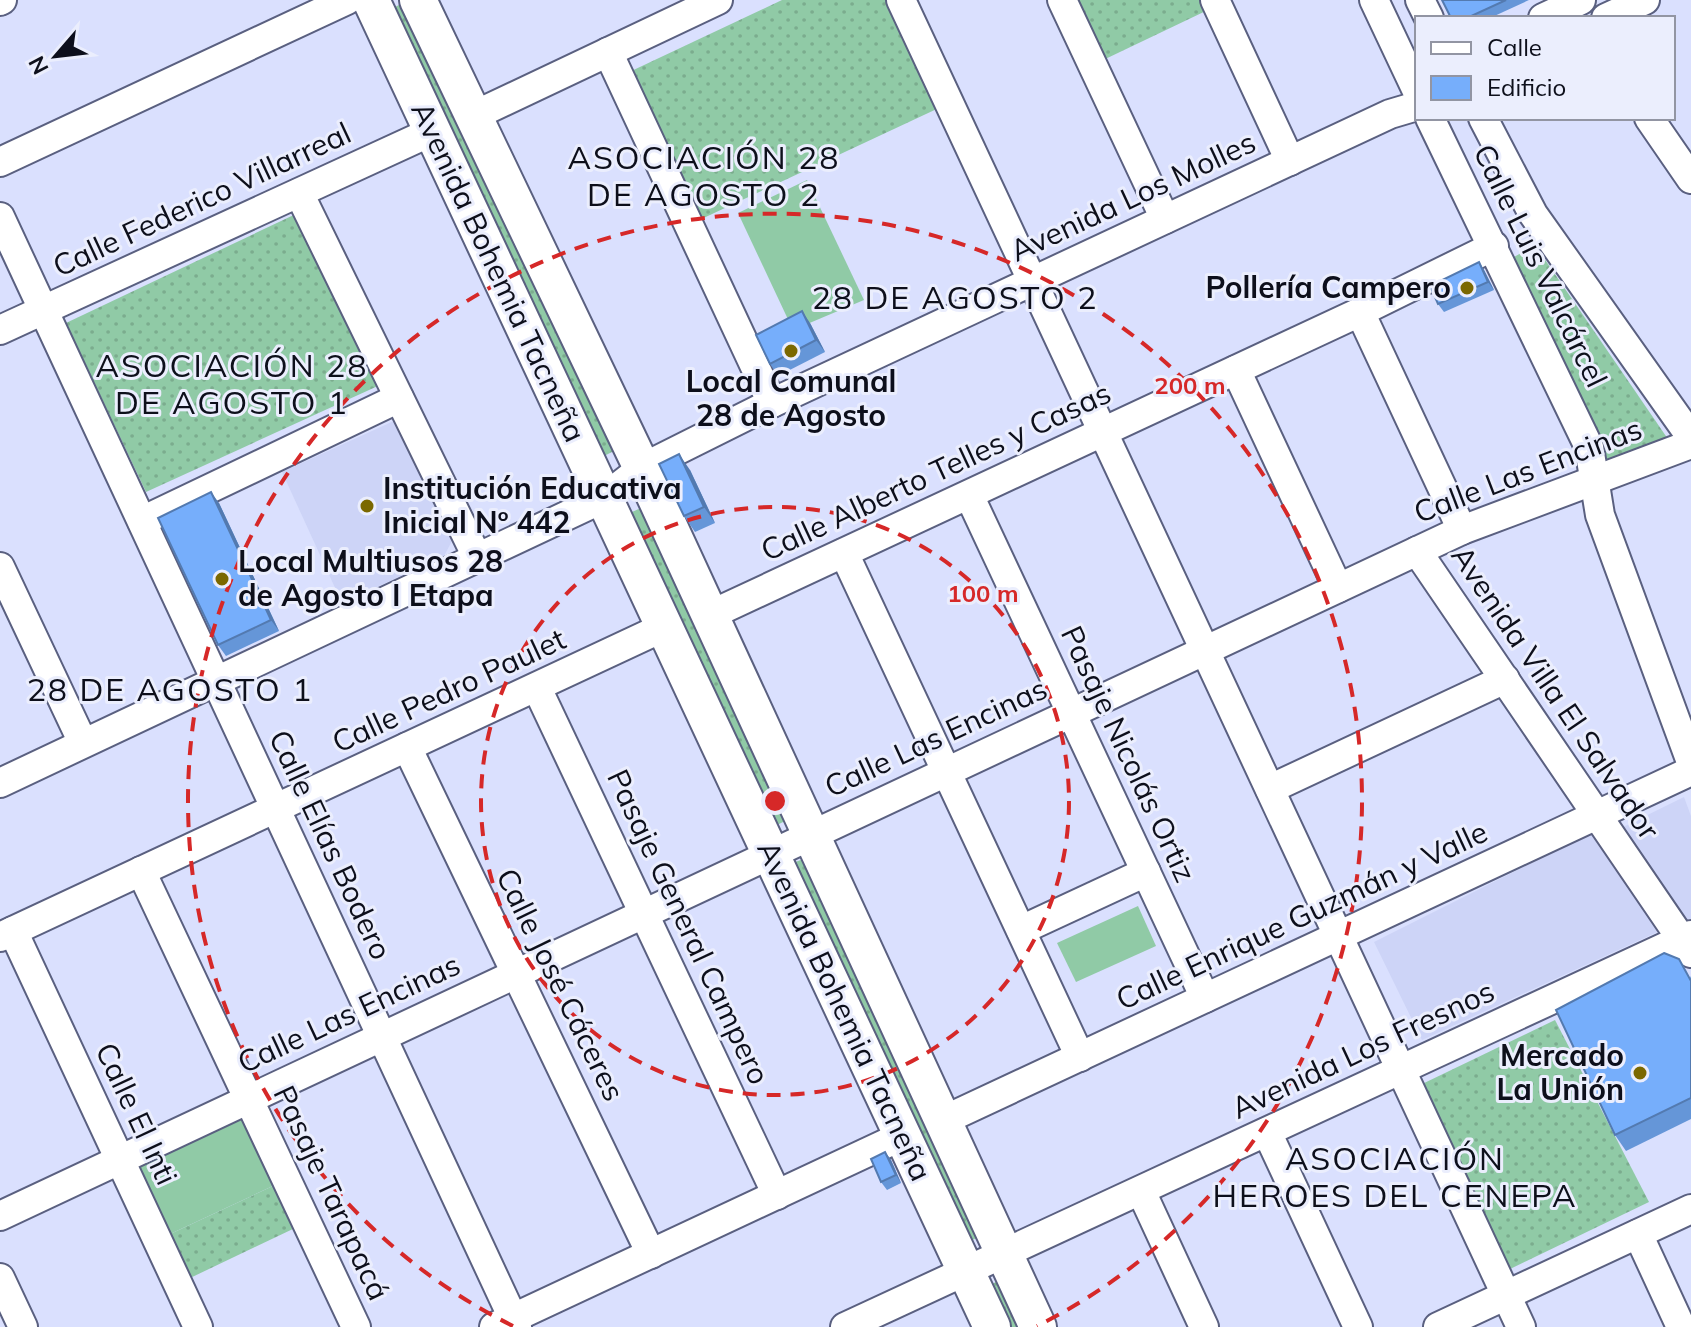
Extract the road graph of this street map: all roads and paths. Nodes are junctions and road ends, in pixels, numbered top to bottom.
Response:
1 (371, 0) edge
2 (418, 0) edge
3 (718, 0) edge
4 (901, 0) edge
5 (1062, 0) edge
6 (1215, 0) edge
7 (1374, 0) edge
8 (1581, 0) edge
9 (1645, 0) edge
10 (333, 3) edge
11 (1547, 16) edge
12 (1610, 16) edge
13 (608, 52) junction
14 (1415, 86) edge
15 (1415, 93) edge
16 (1404, 110) edge
17 (473, 116) junction
18 (1431, 120) edge
19 (1484, 120) edge
20 (1650, 120) edge
21 (433, 131) junction
22 (1290, 161) junction
23 (0, 162) edge
24 (1691, 179) edge
25 (299, 193) junction
26 (0, 217) edge
27 (1165, 219) junction
28 (1494, 246) junction
29 (1032, 281) junction
30 (43, 310) junction
31 (1360, 312) junction
32 (0, 330) edge
33 (1236, 370) junction
34 (399, 398) junction
35 (772, 403) junction
36 (1103, 432) junction
37 (1691, 437) edge
38 (1691, 444) edge
39 (642, 468) junction
40 (1596, 480) junction
41 (969, 495) junction
42 (604, 498) junction
43 (142, 521) junction
44 (1462, 530) junction
45 (1417, 551) junction
46 (844, 553) junction
47 (478, 559) junction
48 (0, 567) edge
49 (1338, 588) junction
50 (710, 615) junction
51 (664, 627) junction
52 (1205, 650) junction
53 (216, 679) junction
54 (1505, 679) junction
55 (537, 688) junction
56 (1071, 713) junction
57 (83, 743) junction
58 (407, 747) junction
59 (1691, 762) edge
60 (946, 771) junction
61 (1691, 771) edge
62 (0, 783) edge
63 (1270, 789) junction
64 (276, 809) junction
65 (1598, 816) junction
66 (810, 835) junction
67 (770, 853) junction
68 (141, 871) junction
69 (1146, 872) junction
70 (645, 912) junction
71 (1021, 930) junction
72 (6, 934) edge
73 (1338, 936) junction
74 (1688, 943) edge
75 (517, 973) junction
76 (1205, 998) junction
77 (382, 1036) junction
78 (1080, 1057) junction
79 (1401, 1070) junction
80 (249, 1098) junction
81 (942, 1121) junction
82 (1267, 1132) junction
83 (902, 1136) junction
84 (120, 1159) junction
85 (1141, 1191) junction
86 (777, 1195) junction
87 (1691, 1209) edge
88 (0, 1216) edge
89 (1638, 1234) junction
90 (651, 1254) junction
91 (1004, 1255) junction
92 (965, 1270) junction
93 (0, 1278) edge
94 (1506, 1295) junction
95 (508, 1324) edge
96 (23, 1327) edge
97 (198, 1327) edge
98 (356, 1327) edge
99 (845, 1327) edge
100 (992, 1327) edge
101 (1038, 1327) edge
102 (1204, 1327) edge
103 (1358, 1327) edge
104 (1438, 1327) edge
105 (1521, 1327) edge
106 (1681, 1327) edge

1 - 21 main road, Avenida Bohemia Tacneña
2 - 17 main road, Avenida Bohemia Tacneña
3 - 13 street
4 - 29 street
5 - 27 street
6 - 22 street
7 - 14 street
8 - 11 street
9 - 12 street
10 - 23 street
13 - 17 street
13 - 35 street
15 - 16 street, Avenida Los Molles
16 - 22 street, Avenida Los Molles
17 - 39 main road, Avenida Bohemia Tacneña
18 - 28 street, Calle Luis Valcárcel
19 - 37 street
20 - 24 street
21 - 25 street, Calle Federico Villarreal
21 - 42 main road, Avenida Bohemia Tacneña
22 - 27 street, Avenida Los Molles
25 - 30 street, Calle Federico Villarreal
25 - 34 street
26 - 30 street, Calle Elías Bodero
27 - 29 street, Avenida Los Molles
28 - 31 street, Calle Alberto Telles y Casas
28 - 40 street, Calle Luis Valcárcel
29 - 35 street, Avenida Los Molles
29 - 36 street
30 - 32 street, Calle Federico Villarreal
30 - 43 street, Calle Elías Bodero
31 - 33 street, Calle Alberto Telles y Casas
31 - 44 street
33 - 36 street, Calle Alberto Telles y Casas
33 - 49 street
34 - 43 street
34 - 47 street
35 - 39 street, Avenida Los Molles
36 - 41 street, Calle Alberto Telles y Casas
36 - 52 street
38 - 40 street, Calle Las Encinas
39 - 42 street, Avenida Los Molles
39 - 50 main road, Avenida Bohemia Tacneña
40 - 44 street, Calle Las Encinas
40 - 59 street, Calle Luis Valcárcel
41 - 46 street, Calle Alberto Telles y Casas
41 - 56 street, Pasaje Nicolás Ortiz
42 - 47 street, Avenida Los Molles
42 - 51 main road, Avenida Bohemia Tacneña
43 - 53 street, Calle Elías Bodero
44 - 45 street, Calle Las Encinas
45 - 49 street, Calle Las Encinas
45 - 54 street, Avenida Villa El Salvador
46 - 50 street, Calle Alberto Telles y Casas
46 - 60 street
47 - 53 street, Avenida Los Molles
48 - 57 street
49 - 52 street, Calle Las Encinas
50 - 66 main road, Avenida Bohemia Tacneña
51 - 55 street, Calle Pedro Paulet
51 - 67 main road, Avenida Bohemia Tacneña
52 - 56 street, Calle Las Encinas
52 - 63 street
53 - 57 street, Avenida Los Molles
53 - 64 street, Calle Elías Bodero
54 - 63 street
54 - 65 street, Avenida Villa El Salvador
55 - 58 street, Calle Pedro Paulet
55 - 70 street, Pasaje General Campero
56 - 60 street, Calle Las Encinas
56 - 69 street, Pasaje Nicolás Ortiz
57 - 62 street, Avenida Los Molles
58 - 64 street, Calle Pedro Paulet
58 - 75 street, Calle José Cáceres
60 - 66 street, Calle Las Encinas
60 - 71 street
61 - 65 street, Calle Enrique Guzmán y Valle
63 - 73 street
64 - 68 street, Calle Pedro Paulet
64 - 77 street, Calle Elías Bodero
65 - 73 street, Calle Enrique Guzmán y Valle
65 - 74 street, Avenida Villa El Salvador
66 - 67 street, Calle Las Encinas
66 - 81 main road, Avenida Bohemia Tacneña
67 - 70 street, Calle Las Encinas
67 - 83 main road, Avenida Bohemia Tacneña
68 - 72 street, Calle Pedro Paulet
68 - 80 street, Pasaje Tarapacá
69 - 71 street
69 - 76 street, Pasaje Nicolás Ortiz
70 - 75 street, Calle Las Encinas
70 - 86 street, Pasaje General Campero
71 - 78 street
72 - 84 street, Calle El Inti
73 - 76 street, Calle Enrique Guzmán y Valle
73 - 79 street
74 - 79 street, Avenida Los Fresnos
75 - 77 street, Calle Las Encinas
75 - 90 street, Calle José Cáceres
76 - 78 street, Calle Enrique Guzmán y Valle
77 - 80 street, Calle Las Encinas
77 - 95 street, Calle Elías Bodero
78 - 81 street, Calle Enrique Guzmán y Valle
79 - 82 street, Avenida Los Fresnos
79 - 94 street
80 - 84 street, Calle Las Encinas
80 - 98 street, Pasaje Tarapacá
81 - 91 main road, Avenida Bohemia Tacneña
82 - 85 street, Avenida Los Fresnos
82 - 103 street
83 - 86 street
83 - 92 main road, Avenida Bohemia Tacneña
84 - 88 street, Calle Las Encinas
84 - 97 street, Calle El Inti
85 - 91 street, Avenida Los Fresnos
85 - 102 street
86 - 90 street
87 - 89 street
89 - 94 street
89 - 106 street
90 - 95 street
91 - 92 street, Avenida Los Fresnos
91 - 101 main road, Avenida Bohemia Tacneña
92 - 99 street, Avenida Los Fresnos
92 - 100 main road, Avenida Bohemia Tacneña
93 - 96 street
94 - 104 street
94 - 105 street

